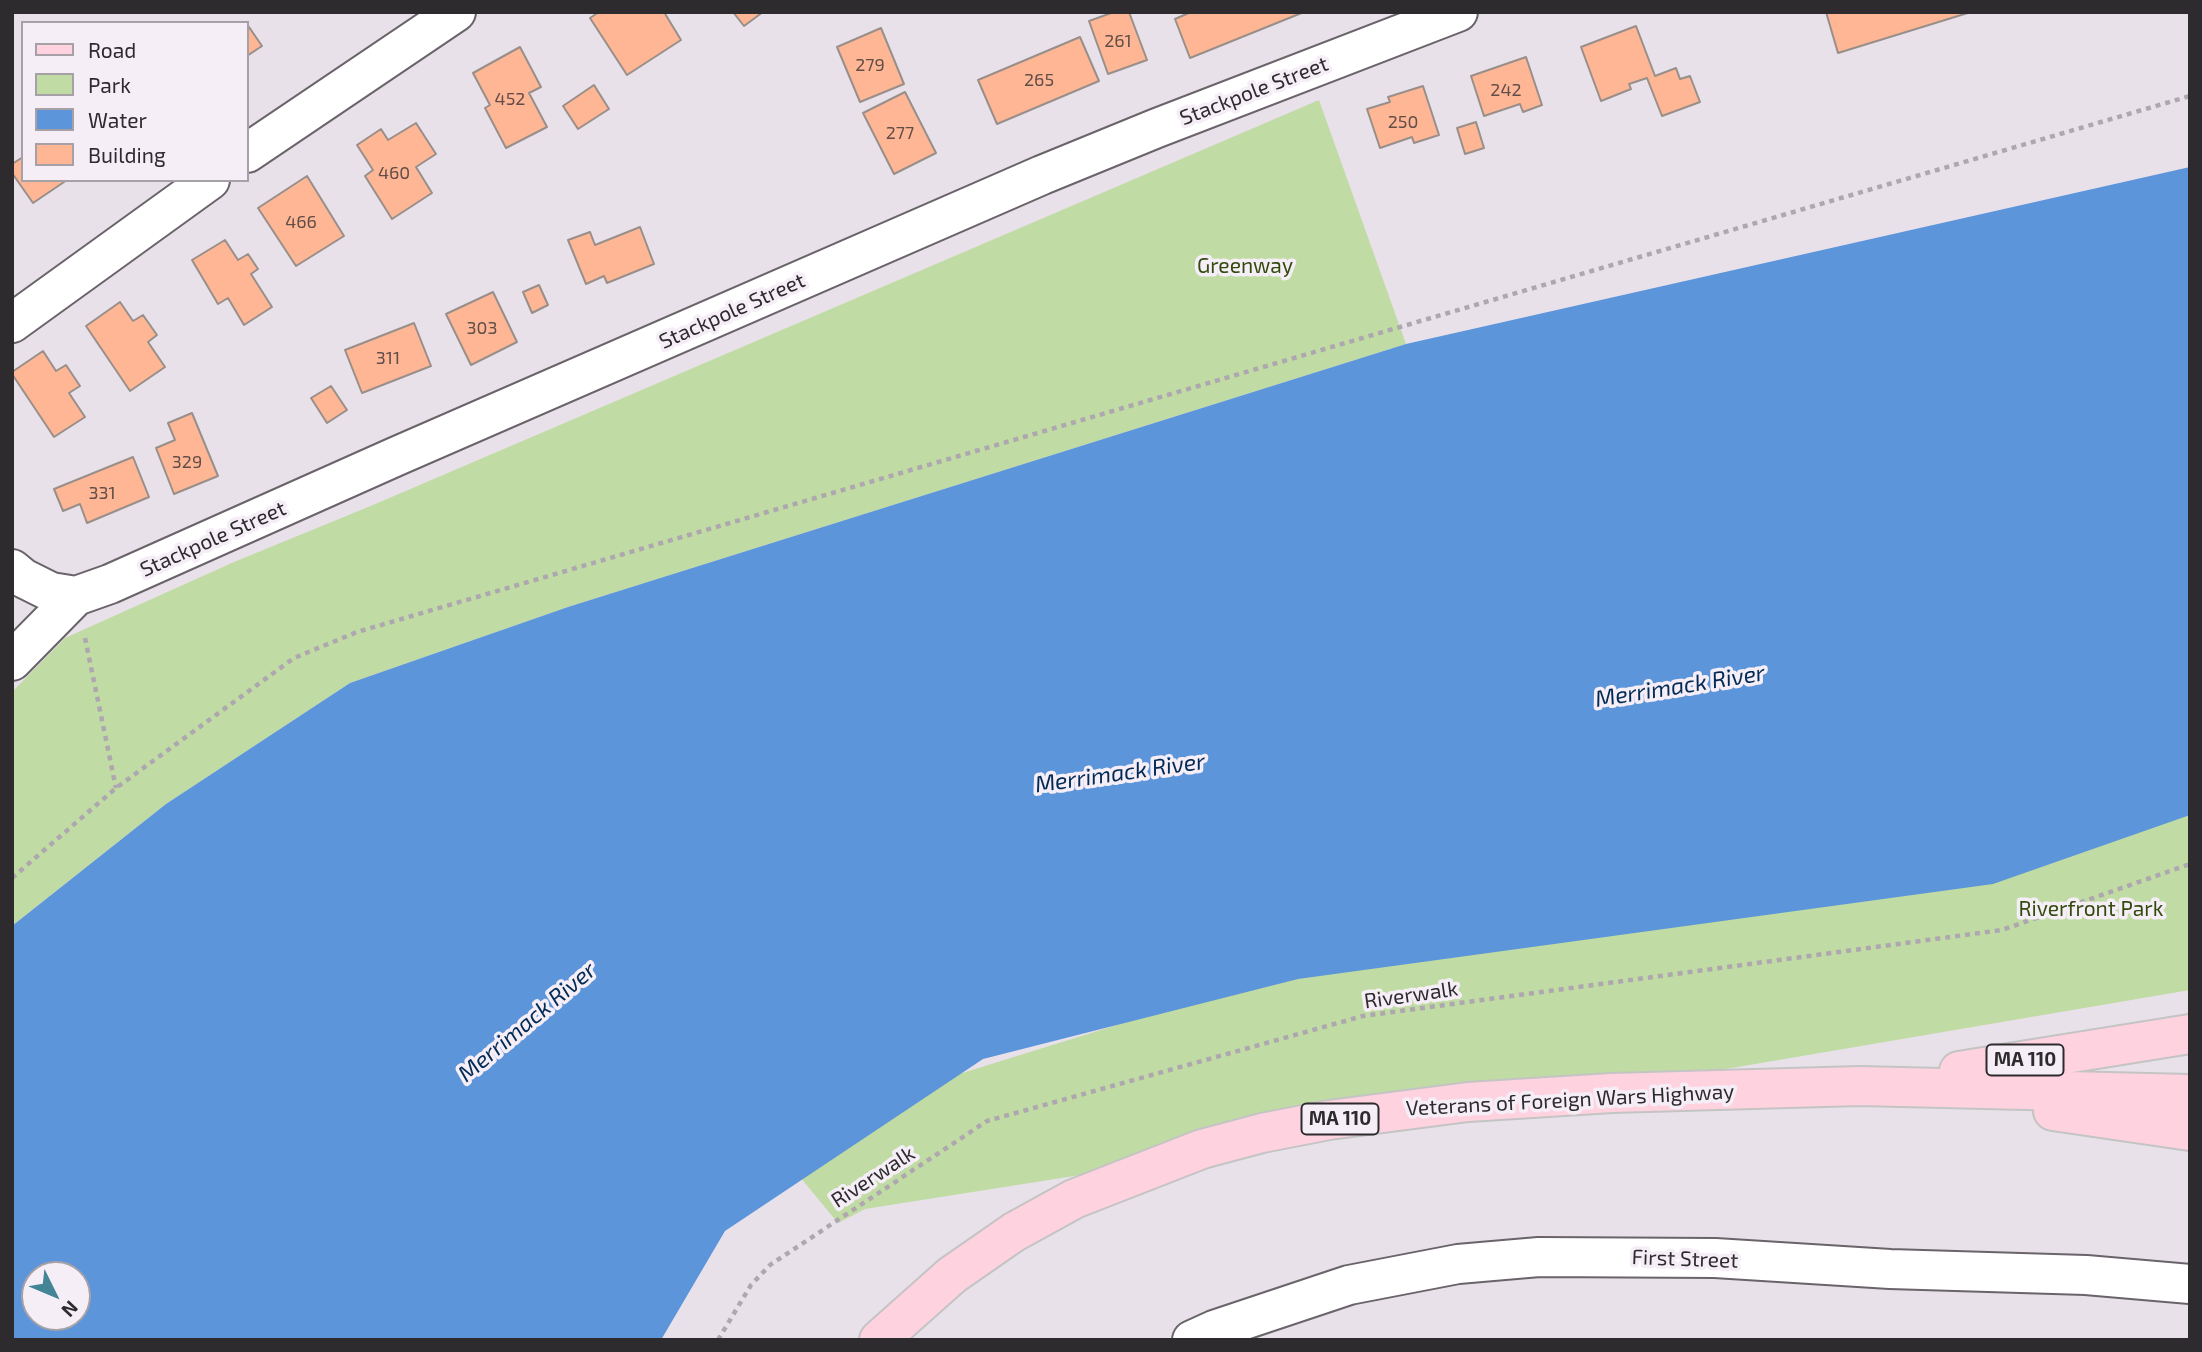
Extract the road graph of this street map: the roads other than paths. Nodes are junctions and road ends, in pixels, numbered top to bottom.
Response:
1 (456, 12) edge
2 (1458, 12) edge
3 (248, 152) edge
4 (207, 182) edge
5 (12, 323) edge
6 (12, 569) edge
7 (76, 596) junction
8 (12, 661) edge
9 (2190, 1034) edge
10 (2190, 1056) edge
11 (1860, 1086) junction
12 (2190, 1094) edge
13 (2190, 1131) edge
14 (2190, 1284) edge
15 (879, 1340) edge
16 (1192, 1340) edge

1 - 3 street
2 - 7 street, Stackpole Street
4 - 5 street
6 - 7 street
7 - 8 street
9 - 11 main road, MA 110
10 - 11 main road, Veterans of Foreign Wars Highway
11 - 12 main road, Veterans of Foreign Wars Highway
11 - 13 main road, MA 110
11 - 15 main road, Veterans of Foreign Wars Highway / MA 110
14 - 16 street, First Street

